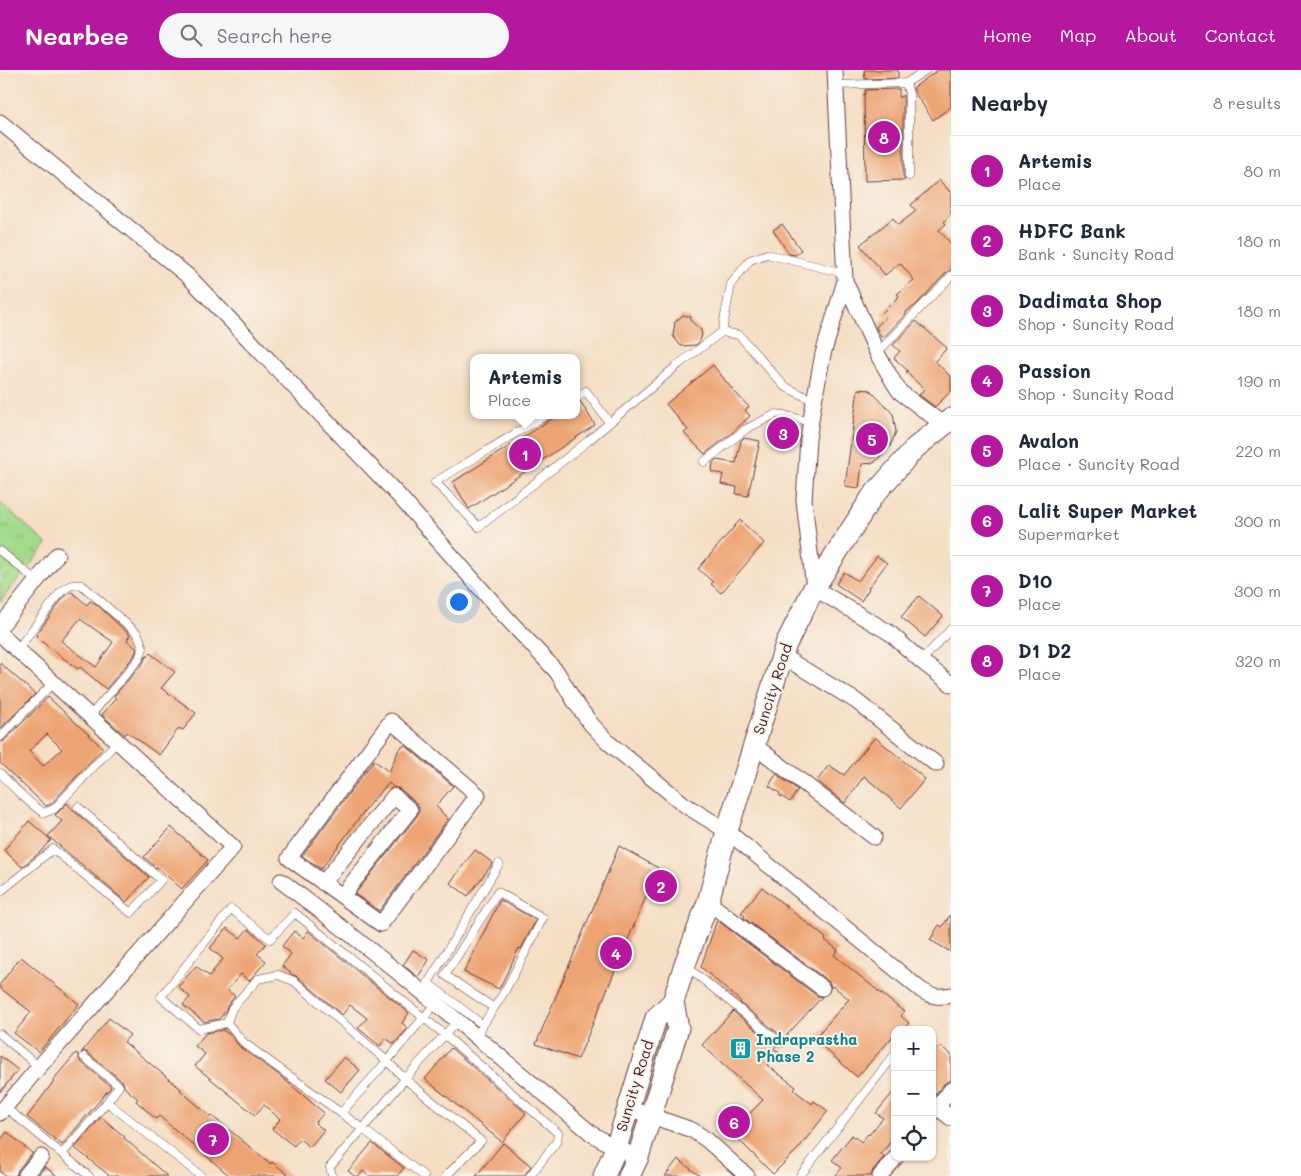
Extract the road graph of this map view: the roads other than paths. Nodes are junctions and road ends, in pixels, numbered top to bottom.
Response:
1 (926, 70) edge
2 (836, 78) edge
3 (906, 83) junction
4 (0, 122) edge
5 (909, 176) dead end
6 (951, 276) edge
7 (845, 277) junction
8 (722, 332) junction
9 (877, 353) junction
10 (580, 395) edge
11 (814, 401) junction
12 (539, 419) edge
13 (609, 422) junction
14 (811, 422) junction
15 (947, 422) edge
16 (704, 462) dead end
17 (0, 551) edge
18 (58, 555) dead end
19 (37, 581) junction
20 (814, 588) junction
21 (0, 627) edge
22 (951, 628) edge
23 (0, 634) edge
24 (17, 650) junction
25 (782, 656) junction
26 (921, 661) junction
27 (53, 683) junction
28 (951, 684) edge
29 (90, 716) junction
30 (0, 738) edge
31 (117, 742) junction
32 (754, 745) junction
33 (936, 764) dead end
34 (0, 773) edge
35 (78, 806) dead end
36 (727, 831) junction
37 (874, 837) dead end
38 (499, 864) dead end
39 (281, 881) dead end
40 (332, 889) junction
41 (0, 892) edge
42 (708, 902) junction
43 (318, 908) junction
44 (685, 964) junction
45 (822, 988) dead end
46 (951, 995) edge
47 (673, 1002) junction
48 (436, 1003) junction
49 (494, 1008) junction
50 (423, 1018) junction
51 (457, 1021) junction
52 (227, 1023) junction
53 (479, 1031) junction
54 (0, 1034) edge
55 (445, 1035) junction
56 (781, 1043) dead end
57 (84, 1057) dead end
58 (891, 1059) edge
59 (388, 1061) junction
60 (38, 1067) junction
61 (405, 1079) junction
62 (951, 1090) edge
63 (107, 1102) junction
64 (628, 1108) junction
65 (936, 1109) edge
66 (2, 1110) edge
67 (936, 1110) edge
68 (341, 1113) junction
69 (651, 1116) junction
70 (951, 1118) edge
71 (363, 1129) junction
72 (616, 1148) junction
73 (62, 1154) junction
74 (41, 1157) dead end
75 (638, 1157) junction
76 (893, 1161) edge
77 (25, 1176) edge
78 (88, 1176) edge
79 (201, 1176) edge
80 (332, 1176) edge
81 (424, 1176) edge
82 (446, 1176) edge
83 (530, 1176) edge
84 (604, 1176) edge
85 (629, 1176) edge
86 (747, 1176) edge
87 (800, 1176) edge
88 (880, 1176) edge

1 - 3 lane
2 - 3 lane
2 - 7 street
3 - 5 lane
4 - 36 street
6 - 9 lane
7 - 8 lane
7 - 9 street
7 - 11 street
8 - 11 lane
8 - 13 lane
9 - 15 street
10 - 13 lane
11 - 14 street
12 - 13 lane
14 - 16 lane
14 - 20 street
15 - 20 street, Suncity Road
17 - 19 lane
18 - 19 street
19 - 21 street
20 - 25 street, Suncity Road
20 - 26 street
22 - 26 lane
23 - 24 street
24 - 27 street
24 - 29 lane
25 - 32 street, Suncity Road
25 - 33 street
26 - 28 street
27 - 29 street
27 - 30 lane
29 - 31 street
31 - 34 lane
31 - 60 street
32 - 36 street, Suncity Road
32 - 37 street
35 - 41 lane
36 - 42 street, Suncity Road
36 - 46 street
38 - 53 lane
39 - 43 street
40 - 40 street
40 - 40 street
40 - 43 street
42 - 44 street, Suncity Road
42 - 45 street
43 - 48 street
44 - 47 street, Suncity Road
44 - 56 lane
47 - 64 street, Suncity Road
47 - 69 street, Suncity Road
48 - 50 lane
48 - 51 street
49 - 49 lane
49 - 53 lane
50 - 52 lane
50 - 55 lane
50 - 59 lane
51 - 53 street
51 - 55 lane
52 - 59 lane
52 - 68 lane
53 - 72 street
54 - 60 lane
55 - 61 lane
55 - 83 lane
57 - 63 lane
58 - 87 lane
59 - 61 lane
59 - 68 lane
60 - 66 street
61 - 71 lane
61 - 82 lane
62 - 65 street
63 - 73 lane
63 - 79 lane
64 - 69 street
64 - 72 street, Suncity Road
66 - 73 lane
67 - 70 street
68 - 71 lane
69 - 75 street, Suncity Road
69 - 86 street
71 - 80 lane
71 - 81 lane
72 - 75 street
72 - 84 street, Suncity Road
73 - 78 lane
74 - 77 street
75 - 85 street, Suncity Road
76 - 88 street

